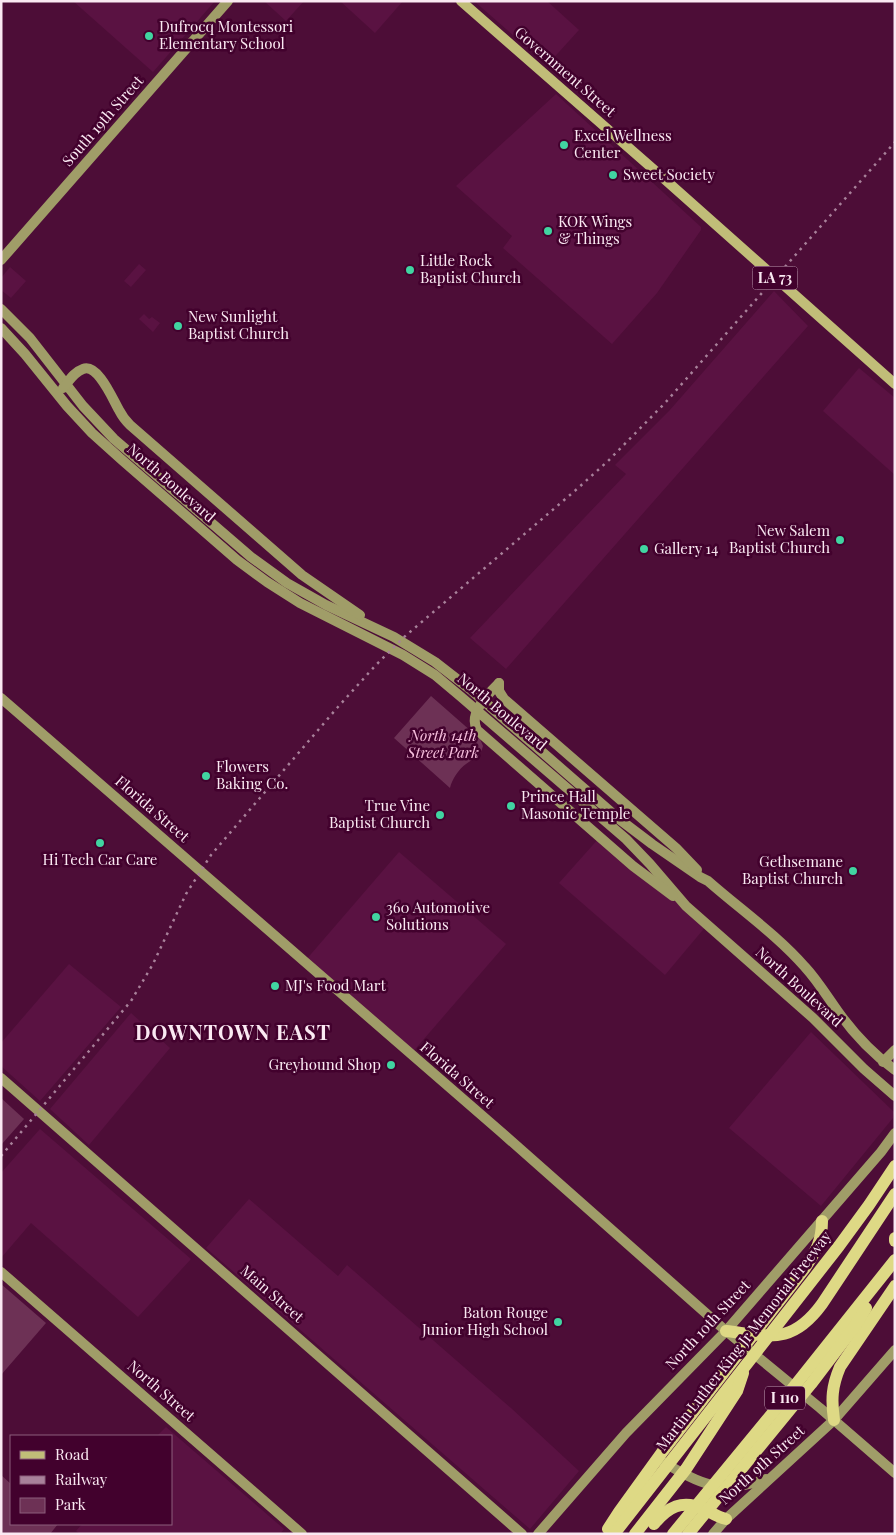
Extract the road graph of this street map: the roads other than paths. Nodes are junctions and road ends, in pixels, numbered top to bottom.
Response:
1 (228, 1) edge
2 (461, 1) edge
3 (1, 260) edge
4 (1, 309) edge
5 (1, 328) edge
6 (66, 384) junction
7 (895, 384) edge
8 (58, 394) junction
9 (368, 621) dead end
10 (1, 698) edge
11 (708, 881) junction
12 (686, 906) junction
13 (895, 1050) edge
14 (883, 1062) junction
15 (895, 1070) edge
16 (1, 1078) edge
17 (895, 1096) edge
18 (895, 1132) edge
19 (895, 1166) edge
20 (895, 1194) edge
21 (822, 1221) junction
22 (892, 1264) edge
23 (1, 1272) edge
24 (895, 1286) edge
25 (726, 1331) junction
26 (895, 1350) edge
27 (746, 1364) junction
28 (834, 1420) junction
29 (655, 1458) dead end
30 (895, 1473) edge
31 (772, 1477) junction
32 (726, 1519) junction
33 (302, 1534) edge
34 (522, 1534) edge
35 (538, 1534) edge
36 (606, 1534) edge
37 (614, 1534) edge
38 (635, 1534) edge
39 (646, 1534) edge
40 (673, 1534) edge
41 (688, 1534) edge
42 (713, 1534) edge

1 - 3 street, South 19th Street
2 - 7 main road, Government Street / LA 73
4 - 6 street, North Boulevard
5 - 8 street, North Boulevard
6 - 8 street, North Boulevard
6 - 9 street, North Boulevard
6 - 11 street, North Boulevard
8 - 12 street, North Boulevard
10 - 25 street, Florida Street
11 - 12 street
11 - 14 street, North Boulevard
12 - 17 street, North Boulevard
13 - 14 street
14 - 15 street, North Boulevard
16 - 34 street, Main Street
18 - 21 street, North 10th Street
19 - 27 highway, Martin Luther King Jr Memorial Freeway
20 - 25 highway
21 - 25 street, North 10th Street
21 - 36 highway
22 - 40 highway, I 110
22 - 41 highway
23 - 33 street, North Street
24 - 28 highway
25 - 28 street, Florida Street
25 - 35 street, North 10th Street
26 - 28 street, North 9th Street
27 - 37 highway, Martin Luther King Jr Memorial Freeway
27 - 38 highway
28 - 30 street, Florida Street
28 - 31 street, North 9th Street
29 - 31 street
31 - 32 street, North 9th Street
32 - 39 highway
32 - 42 street, North 9th Street

